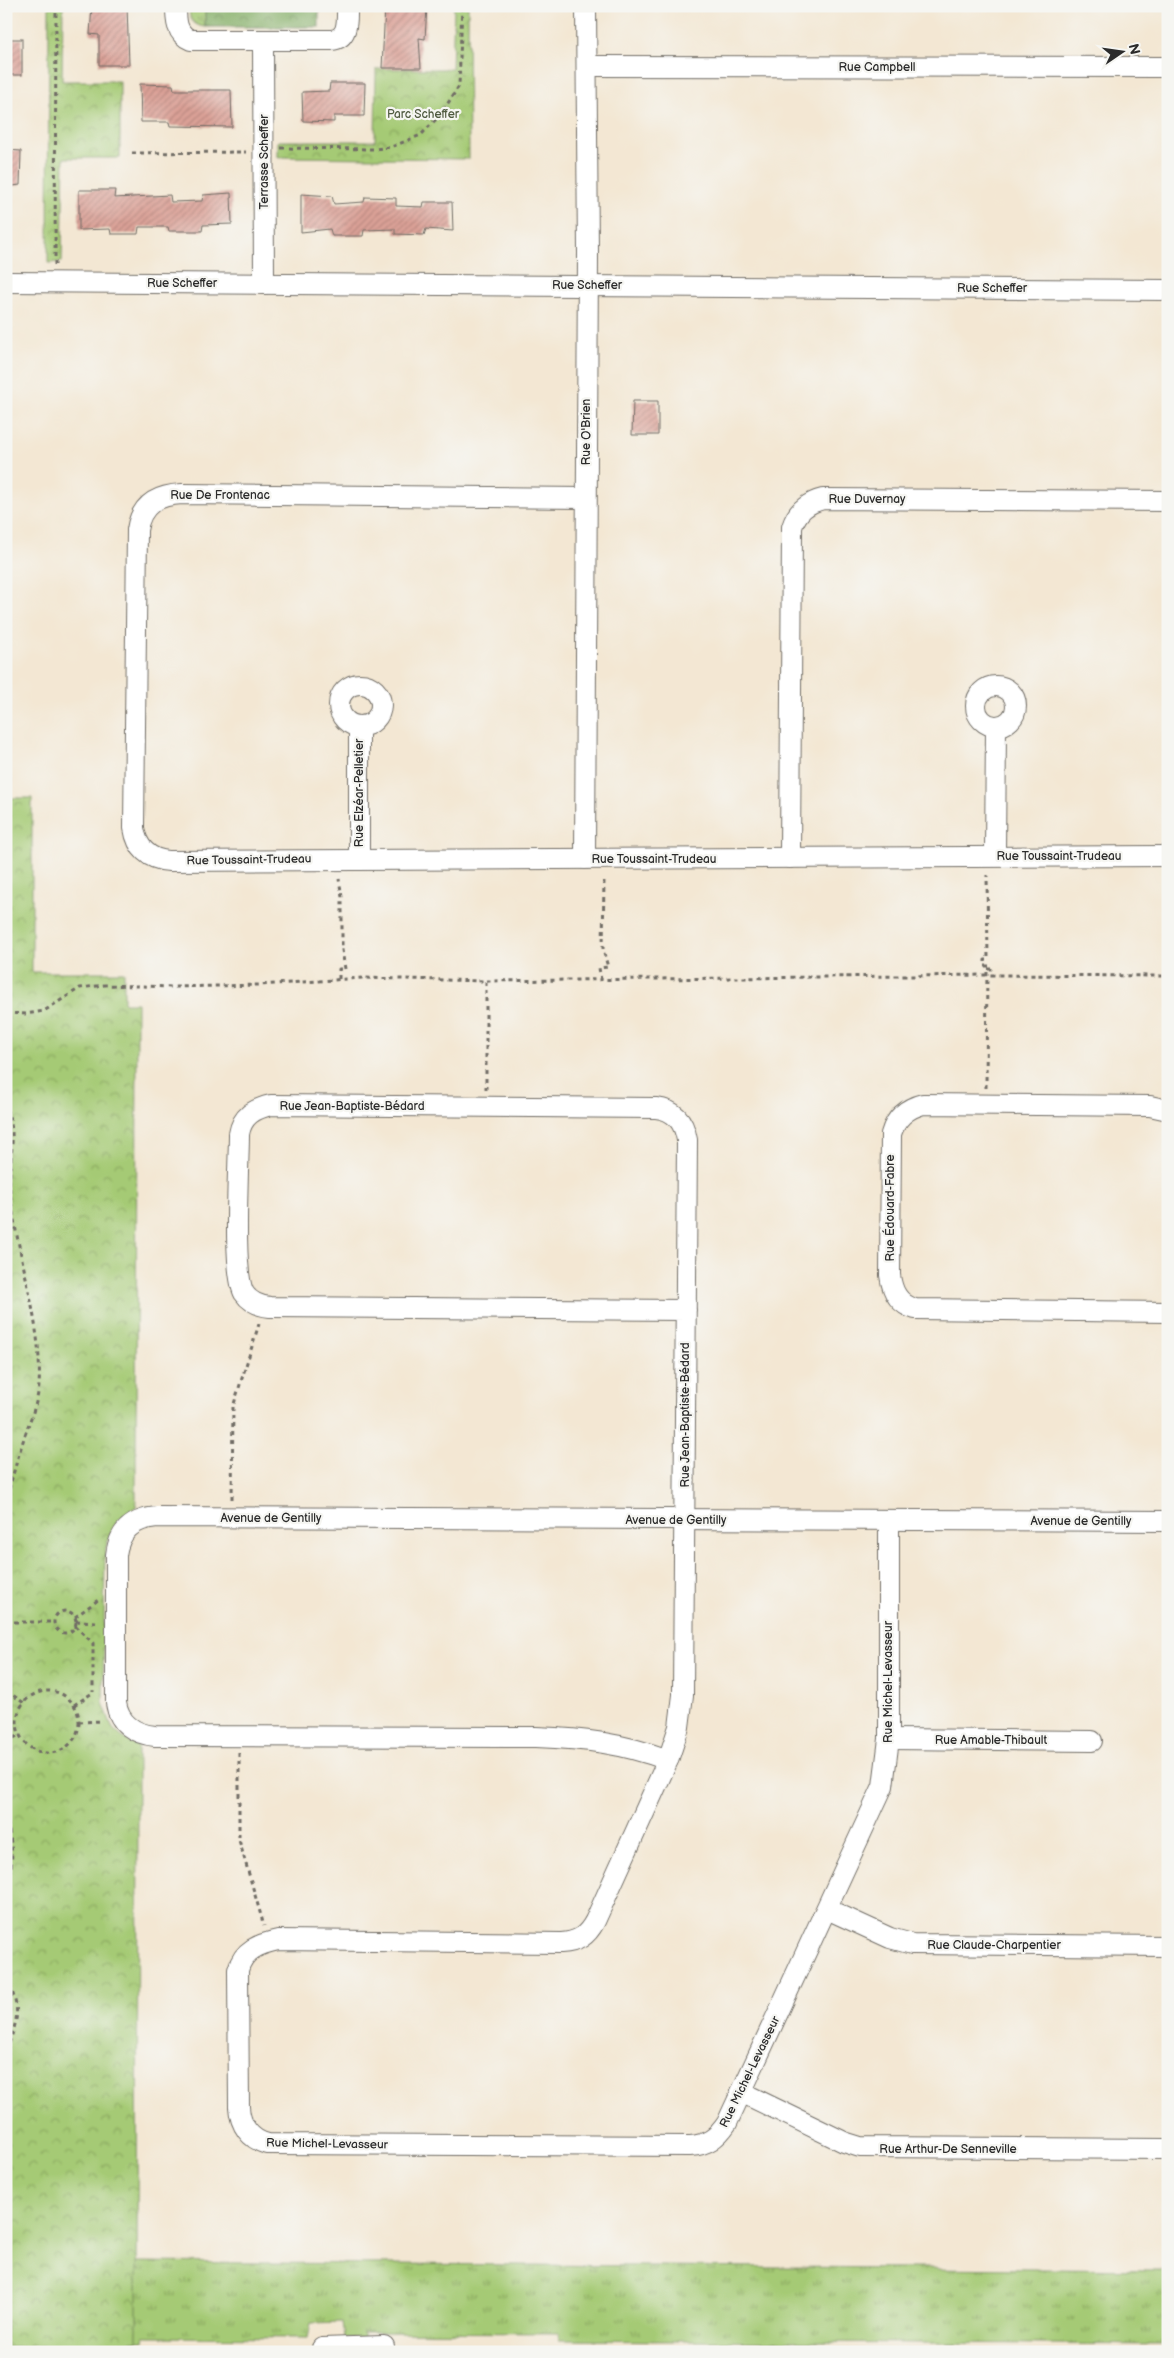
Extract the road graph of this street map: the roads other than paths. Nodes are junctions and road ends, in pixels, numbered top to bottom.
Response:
1 (176, 6) edge
2 (347, 6) edge
3 (586, 6) edge
4 (264, 40) junction
5 (586, 66) junction
6 (1168, 67) edge
7 (6, 282) edge
8 (264, 284) junction
9 (587, 285) junction
10 (1168, 290) edge
11 (586, 498) junction
12 (1168, 501) edge
13 (359, 727) dead end
14 (996, 727) dead end
15 (143, 850) joint
16 (1168, 856) edge
17 (790, 858) junction
18 (359, 859) junction
19 (585, 859) junction
20 (991, 863) junction
21 (1168, 1110) edge
22 (686, 1310) junction
23 (1168, 1312) edge
24 (684, 1520) junction
25 (889, 1521) junction
26 (1168, 1521) edge
27 (889, 1739) junction
28 (1092, 1741) dead end
29 (668, 1760) junction
30 (827, 1909) junction
31 (1168, 1946) edge
32 (741, 2092) junction
33 (1168, 2149) edge
34 (322, 2352) edge
35 (384, 2352) edge

1 - 4 street
2 - 4 street
3 - 5 street, Rue O'Brien
4 - 8 street, Terrasse Scheffer
5 - 6 street, Rue Campbell
5 - 9 street, Rue O'Brien
7 - 8 street, Rue Scheffer
8 - 9 street, Rue Scheffer
9 - 10 street, Rue Scheffer
9 - 11 street, Rue O'Brien
11 - 15 street, Rue De Frontenac
11 - 19 street, Rue O'Brien
12 - 17 street, Rue Duvernay
13 - 18 street, Rue Elzéar-Pelletier
14 - 20 street
15 - 18 street, Rue Toussaint-Trudeau
16 - 20 street, Rue Toussaint-Trudeau
17 - 19 street, Rue Toussaint-Trudeau
17 - 20 street, Rue Toussaint-Trudeau
18 - 19 street, Rue Toussaint-Trudeau
21 - 23 street, Rue Édouard-Fabre
22 - 22 street, Rue Jean-Baptiste-Bédard
22 - 24 street, Rue Jean-Baptiste-Bédard
24 - 25 street, Avenue de Gentilly
24 - 29 street, Rue Michel-Levasseur
24 - 29 street, Avenue de Gentilly
25 - 26 street, Avenue de Gentilly
25 - 27 street, Rue Michel-Levasseur
27 - 28 street, Rue Amable-Thibault
27 - 30 street, Rue Michel-Levasseur
29 - 32 street, Rue Michel-Levasseur
30 - 31 street, Rue Claude-Charpentier
30 - 32 street, Rue Michel-Levasseur
32 - 33 street, Rue Arthur-De Senneville
34 - 35 street

